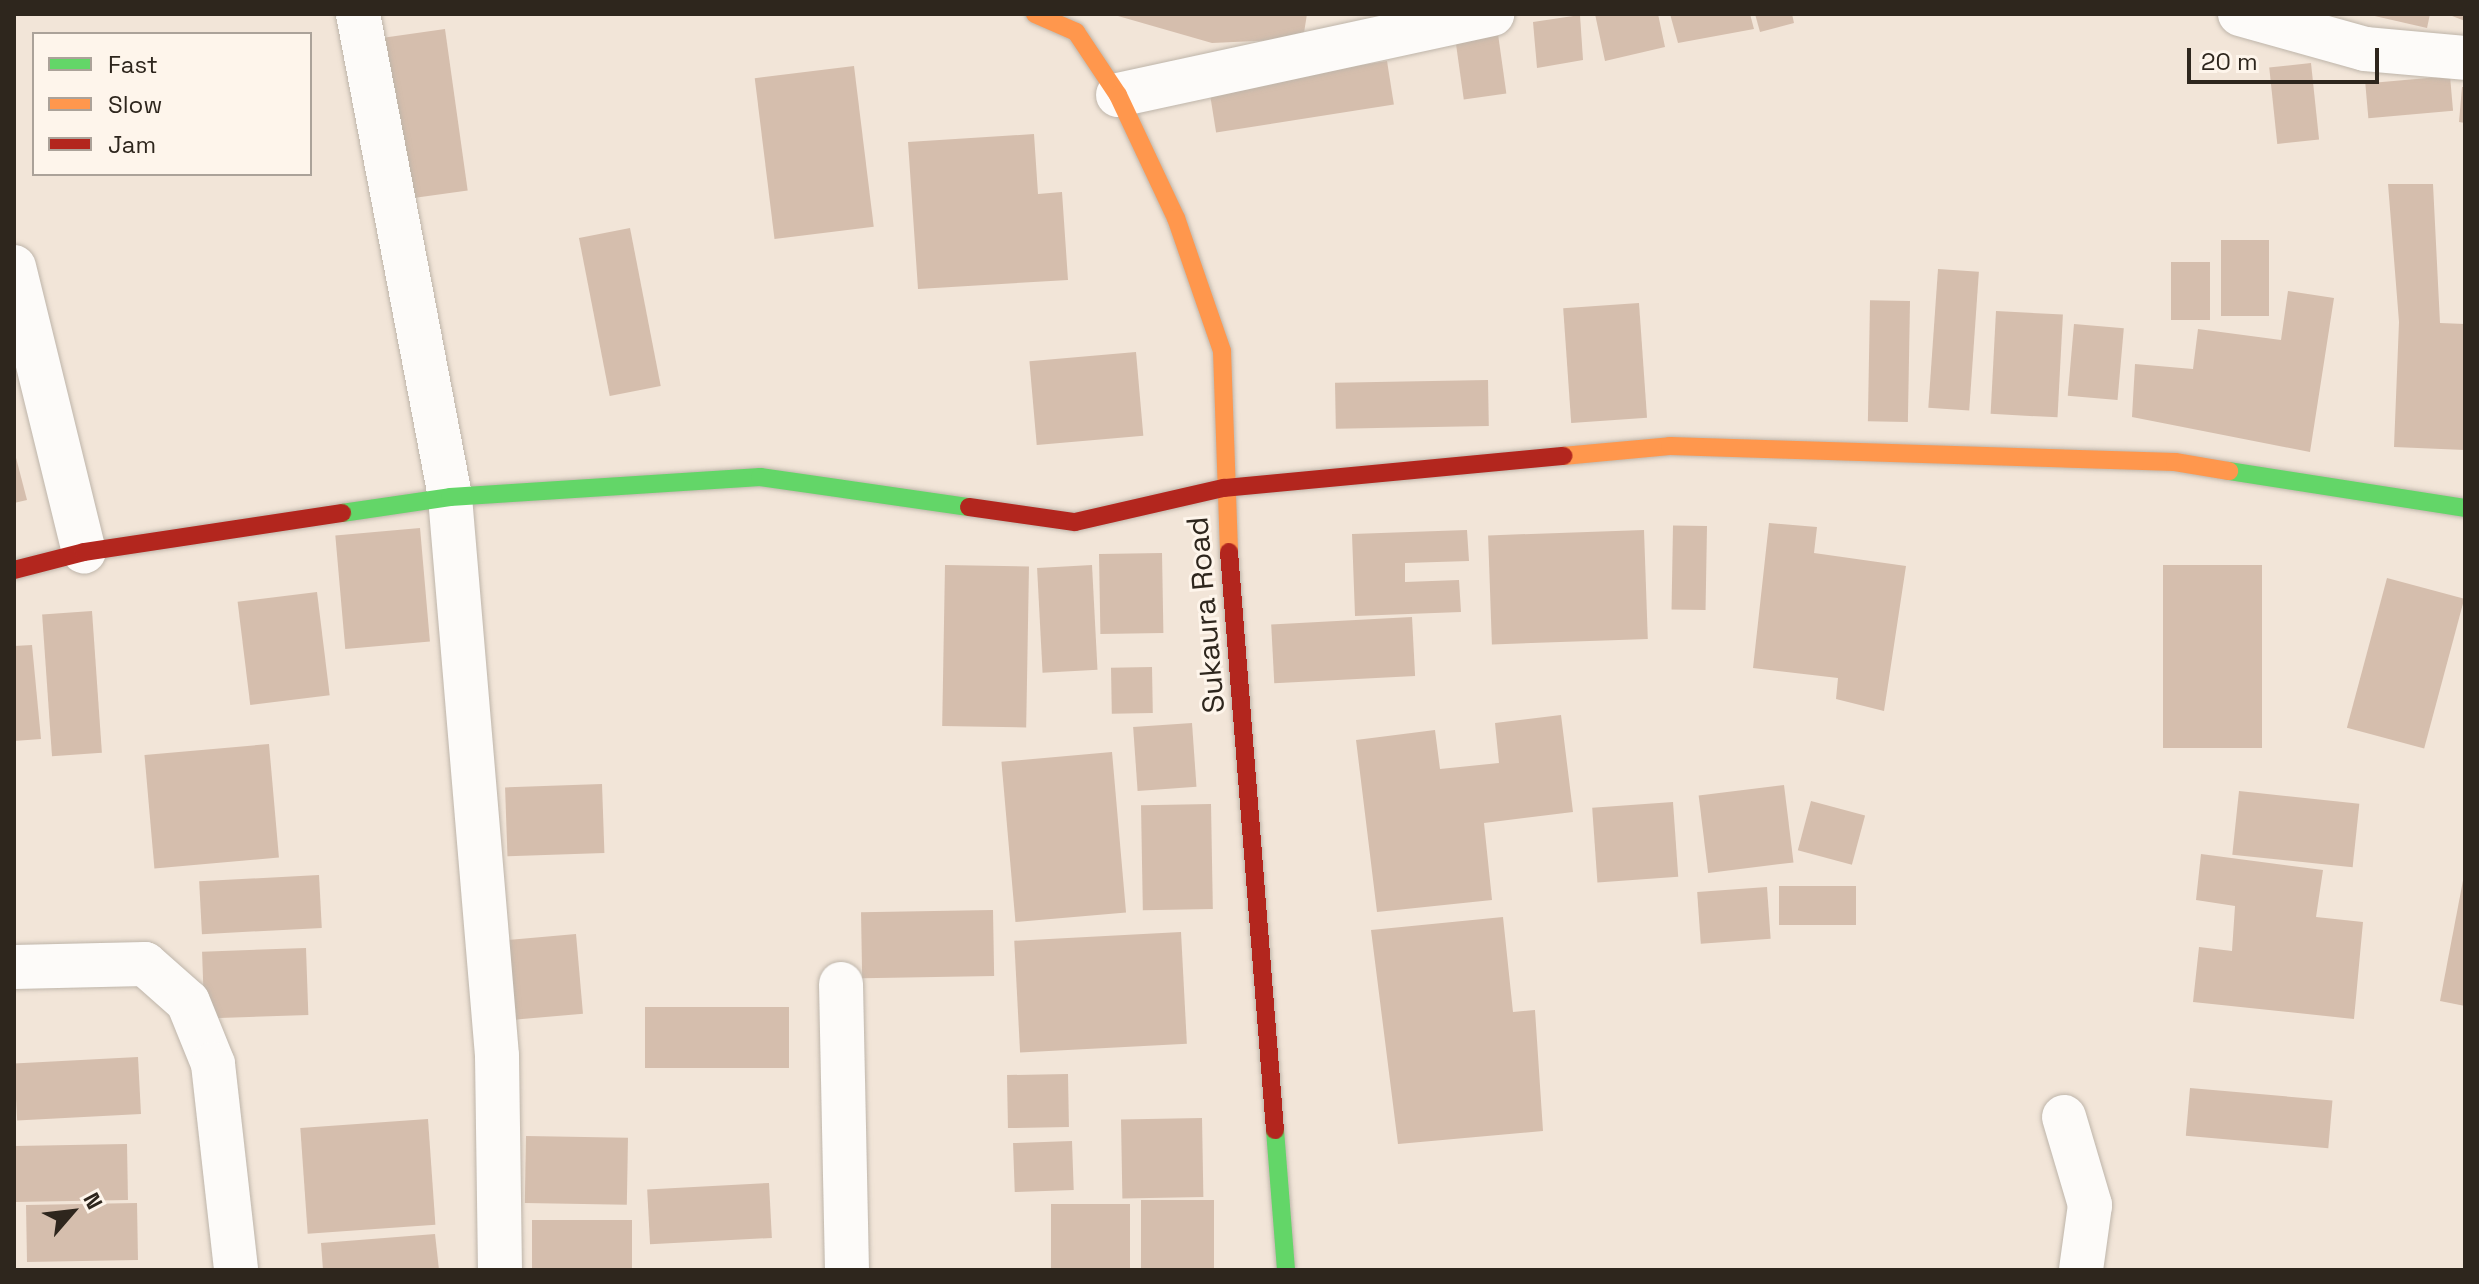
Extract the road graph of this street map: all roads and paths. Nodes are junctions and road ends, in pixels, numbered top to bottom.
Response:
1 (358, 14) edge
2 (1035, 14) edge
3 (1492, 14) edge
4 (2240, 14) edge
5 (2465, 58) edge
6 (1118, 95) junction
7 (14, 267) edge
8 (1224, 488) junction
9 (450, 497) junction
10 (2465, 508) edge
11 (84, 552) junction
12 (14, 570) edge
13 (14, 967) edge
14 (841, 984) dead end
15 (2064, 1117) dead end
16 (236, 1270) edge
17 (500, 1270) edge
18 (847, 1270) edge
19 (1286, 1270) edge
20 (2081, 1270) edge

1 - 9 street
2 - 6 street, Sukaura Road
3 - 6 street
4 - 5 street
6 - 8 street, Sukaura Road
7 - 11 street
8 - 9 street
8 - 10 street
8 - 19 street, Sukaura Road
9 - 11 street
9 - 17 street
11 - 12 street
13 - 16 street
14 - 18 street
15 - 20 street

